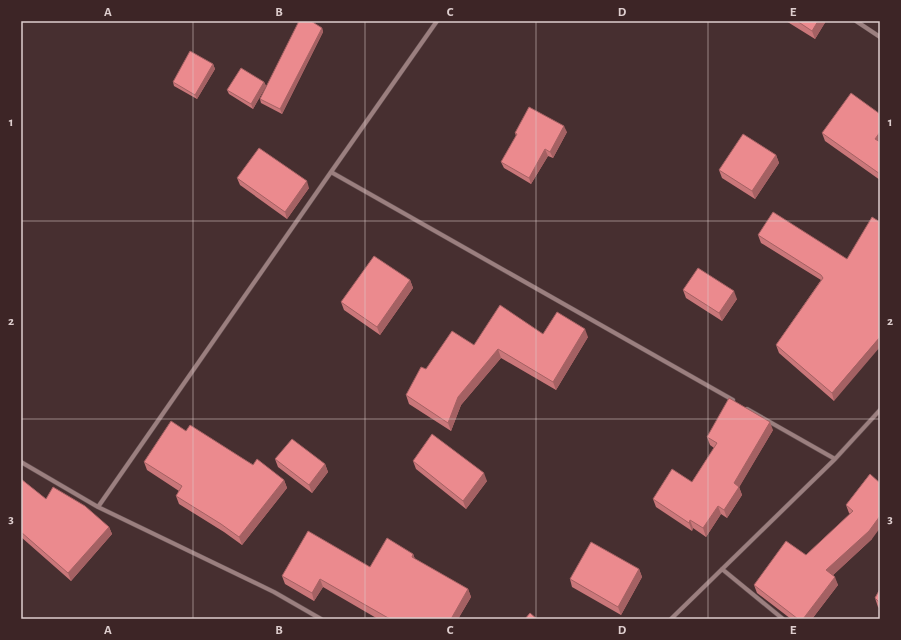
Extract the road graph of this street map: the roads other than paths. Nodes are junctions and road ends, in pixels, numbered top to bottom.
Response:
1 (437, 21) edge
2 (856, 21) edge
3 (880, 37) edge
4 (331, 172) junction
5 (739, 404) edge
6 (746, 408) edge
7 (880, 410) edge
8 (836, 459) junction
9 (21, 462) edge
10 (98, 507) junction
11 (722, 569) junction
12 (321, 619) edge
13 (671, 619) edge
14 (783, 619) edge

1 - 4 street
2 - 3 street
4 - 5 street
4 - 10 street
6 - 8 street
7 - 8 street
8 - 11 street
9 - 10 street
10 - 12 street
11 - 13 street
11 - 14 street

